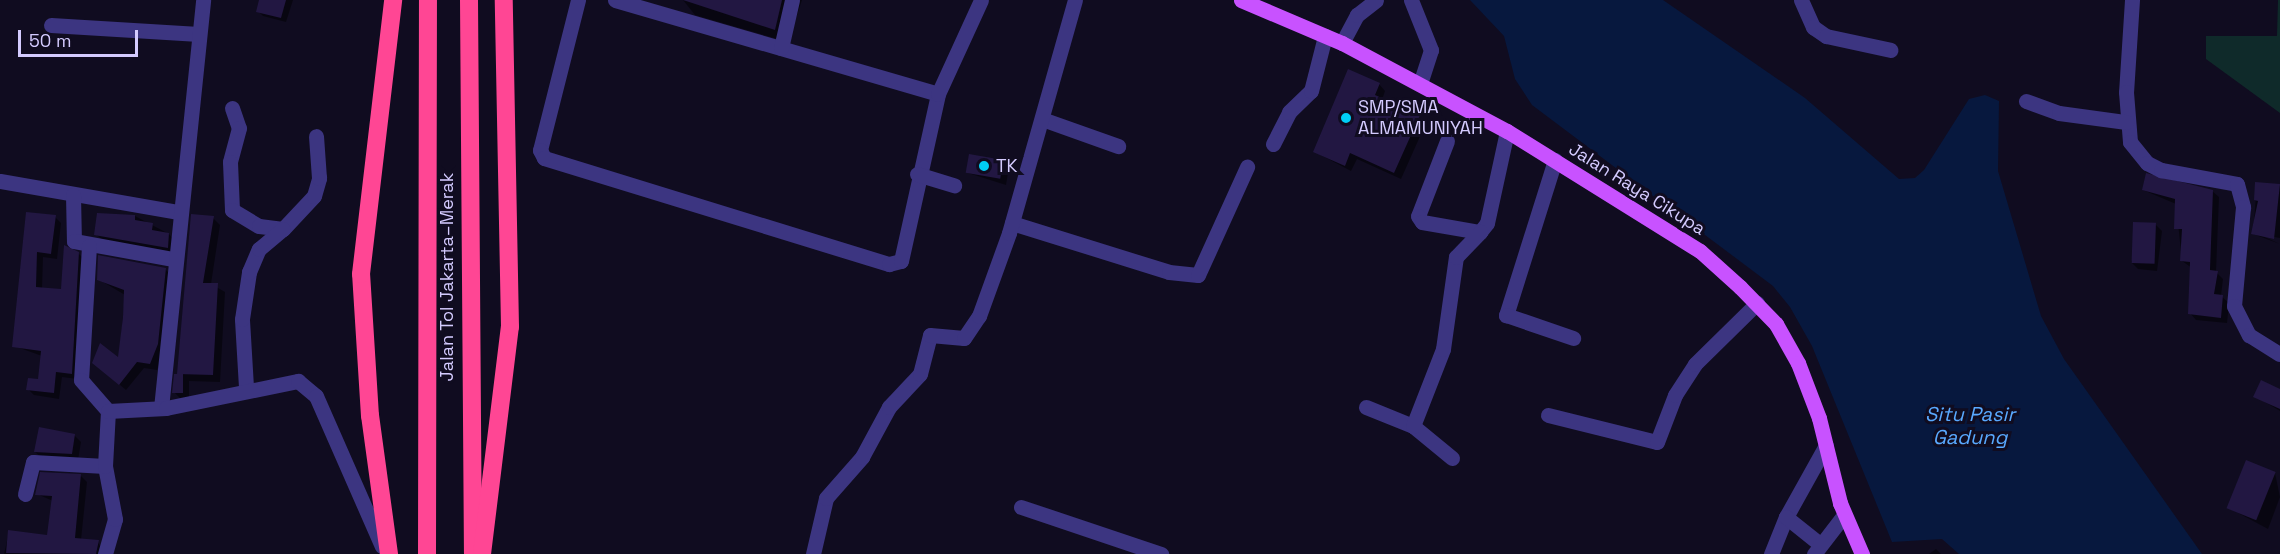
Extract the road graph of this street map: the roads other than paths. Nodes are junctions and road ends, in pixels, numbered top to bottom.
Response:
1 (203, 0) edge
2 (393, 0) edge
3 (428, 0) edge
4 (469, 0) edge
5 (504, 0) edge
6 (578, 0) edge
7 (615, 0) edge
8 (792, 0) edge
9 (981, 0) edge
10 (1075, 0) edge
11 (1241, 0) edge
12 (1376, 0) edge
13 (1801, 0) edge
14 (2132, 0) edge
15 (1411, 2) edge
16 (670, 6) edge
17 (51, 25) dead end
18 (198, 34) junction
19 (1325, 36) junction
20 (1342, 43) junction
21 (781, 48) junction
22 (1891, 50) dead end
23 (1420, 83) junction
24 (938, 94) junction
25 (2026, 101) dead end
26 (232, 108) dead end
27 (1042, 119) junction
28 (2126, 122) junction
29 (1507, 131) junction
30 (316, 136) dead end
31 (1447, 141) dead end
32 (1273, 144) dead end
33 (1118, 146) dead end
34 (1555, 160) junction
35 (1247, 167) dead end
36 (917, 174) junction
37 (0, 182) edge
38 (954, 185) dead end
39 (73, 195) junction
40 (177, 212) junction
41 (1012, 223) junction
42 (284, 229) junction
43 (1480, 232) junction
44 (89, 246) junction
45 (173, 259) junction
46 (1757, 303) junction
47 (1573, 338) dead end
48 (2280, 354) edge
49 (246, 387) junction
50 (1366, 407) dead end
51 (164, 408) junction
52 (108, 411) junction
53 (1548, 415) dead end
54 (1413, 426) junction
55 (1826, 445) junction
56 (1452, 458) dead end
57 (105, 466) junction
58 (25, 494) dead end
59 (1020, 507) dead end
60 (1844, 515) junction
61 (1786, 517) junction
62 (1817, 549) edge
63 (105, 554) edge
64 (387, 554) edge
65 (427, 554) edge
66 (473, 554) edge
67 (482, 554) edge
68 (813, 554) edge
69 (1161, 554) edge
70 (1771, 554) edge
71 (1862, 554) edge

1 - 18 street
2 - 64 highway
3 - 65 highway, Jalan Tol Jakarta–Merak
4 - 66 highway, Jalan Tol Jakarta–Merak
5 - 67 highway
6 - 36 street
7 - 16 street
8 - 21 street
9 - 24 street
10 - 27 street
11 - 19 main road, Jalan Raya Cikupa
12 - 20 street
13 - 22 street
14 - 28 street
15 - 23 street
16 - 21 street
17 - 18 street
18 - 40 street
19 - 20 main road, Jalan Raya Cikupa
19 - 32 street
20 - 23 main road, Jalan Raya Cikupa
21 - 24 street
23 - 29 main road, Jalan Raya Cikupa
24 - 36 street
25 - 28 street
26 - 42 street
27 - 33 street
27 - 41 street
28 - 48 street
29 - 34 main road, Jalan Raya Cikupa
29 - 43 street
30 - 42 street
31 - 43 street
34 - 46 main road, Jalan Raya Cikupa
34 - 47 street
35 - 41 street
36 - 38 street
37 - 39 street
39 - 40 street
39 - 44 street
40 - 45 street
41 - 68 street
42 - 49 street
43 - 54 street
44 - 45 street
44 - 52 street
45 - 51 street
46 - 53 street
46 - 55 main road, Jalan Raya Cikupa
49 - 51 street
49 - 64 street
50 - 54 street
51 - 52 street
52 - 57 street
54 - 56 street
55 - 60 main road, Jalan Raya Cikupa
55 - 61 street
57 - 58 street
57 - 63 street
59 - 69 street
60 - 62 street
60 - 71 main road, Jalan Raya Cikupa
61 - 62 street
61 - 70 street

